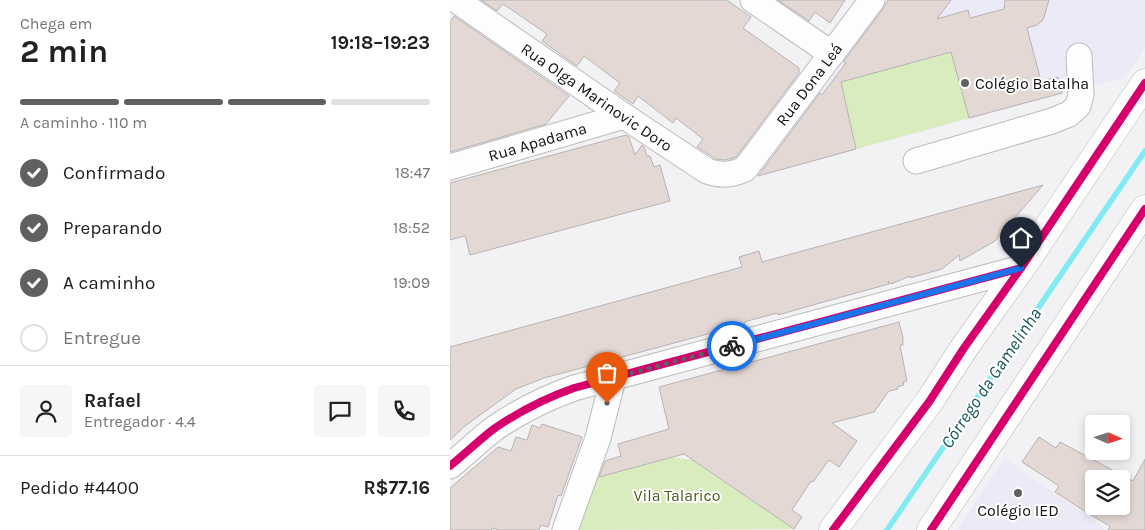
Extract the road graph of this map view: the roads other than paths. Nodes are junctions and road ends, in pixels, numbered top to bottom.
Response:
1 (456, 0) edge
2 (753, 0) edge
3 (872, 0) edge
4 (832, 54) junction
5 (1078, 56) dead end
6 (1145, 83) edge
7 (624, 116) junction
8 (916, 161) dead end
9 (450, 167) edge
10 (745, 169) joint
11 (1145, 209) edge
12 (1021, 268) junction
13 (613, 378) junction
14 (450, 466) edge
15 (565, 530) edge
16 (833, 530) edge
17 (931, 530) edge

1 - 7 street, Rua Olga Marinovic Doro
2 - 4 street
3 - 4 street, Rua Dona Leá
4 - 10 street, Rua Dona Leá
5 - 8 street
6 - 12 main road
7 - 9 street, Rua Apadama
7 - 10 street, Rua Olga Marinovic Doro
11 - 17 main road
12 - 13 street
12 - 16 main road
13 - 14 street
13 - 15 street

